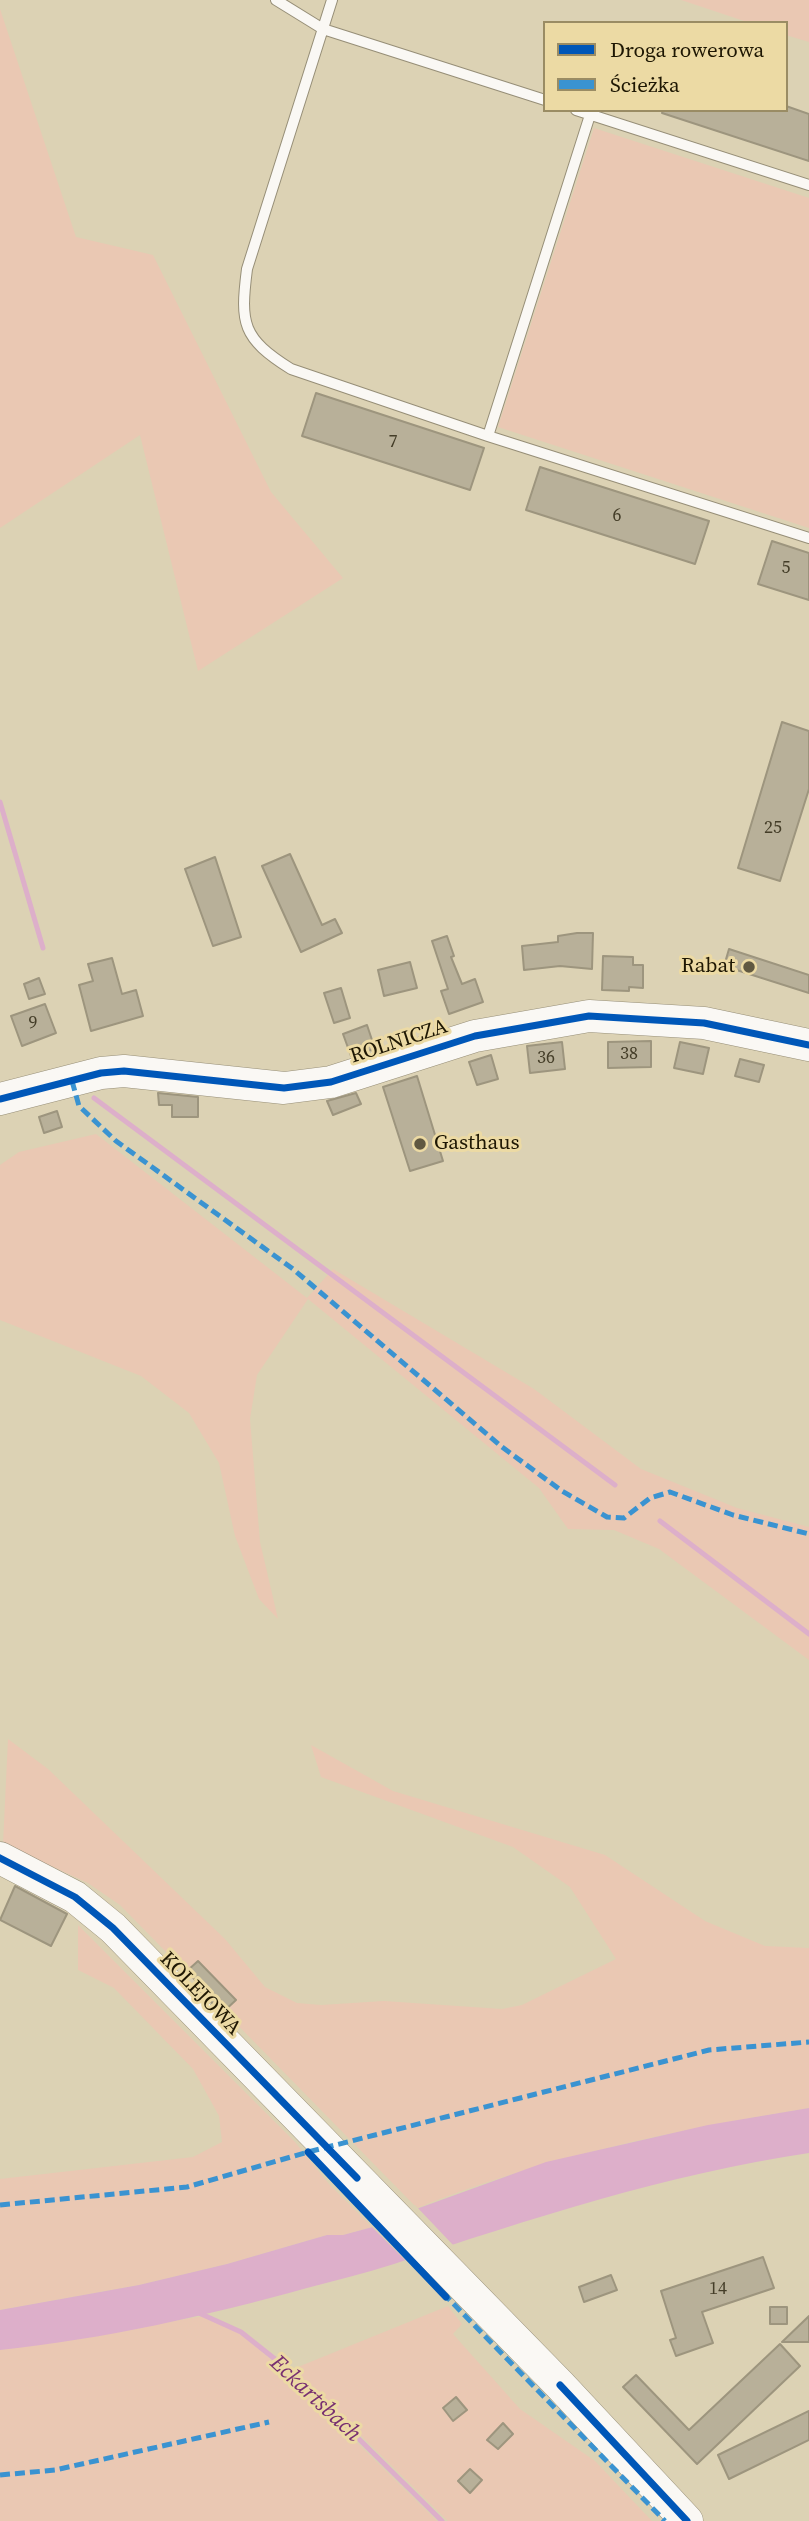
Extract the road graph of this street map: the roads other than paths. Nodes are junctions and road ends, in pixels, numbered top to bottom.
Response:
1 (276, 0) edge
2 (332, 0) edge
3 (323, 29) junction
4 (543, 99) edge
5 (582, 112) edge
6 (590, 115) junction
7 (809, 185) edge
8 (488, 436) junction
9 (809, 538) edge
10 (809, 1045) edge
11 (0, 1099) edge
12 (0, 1858) edge
13 (687, 2521) edge

1 - 3 lane
2 - 3 lane
3 - 4 lane
3 - 8 lane
5 - 6 lane
6 - 7 lane
6 - 8 lane
8 - 9 lane
10 - 11 street, ROLNICZA
12 - 13 street, KOLEJOWA

